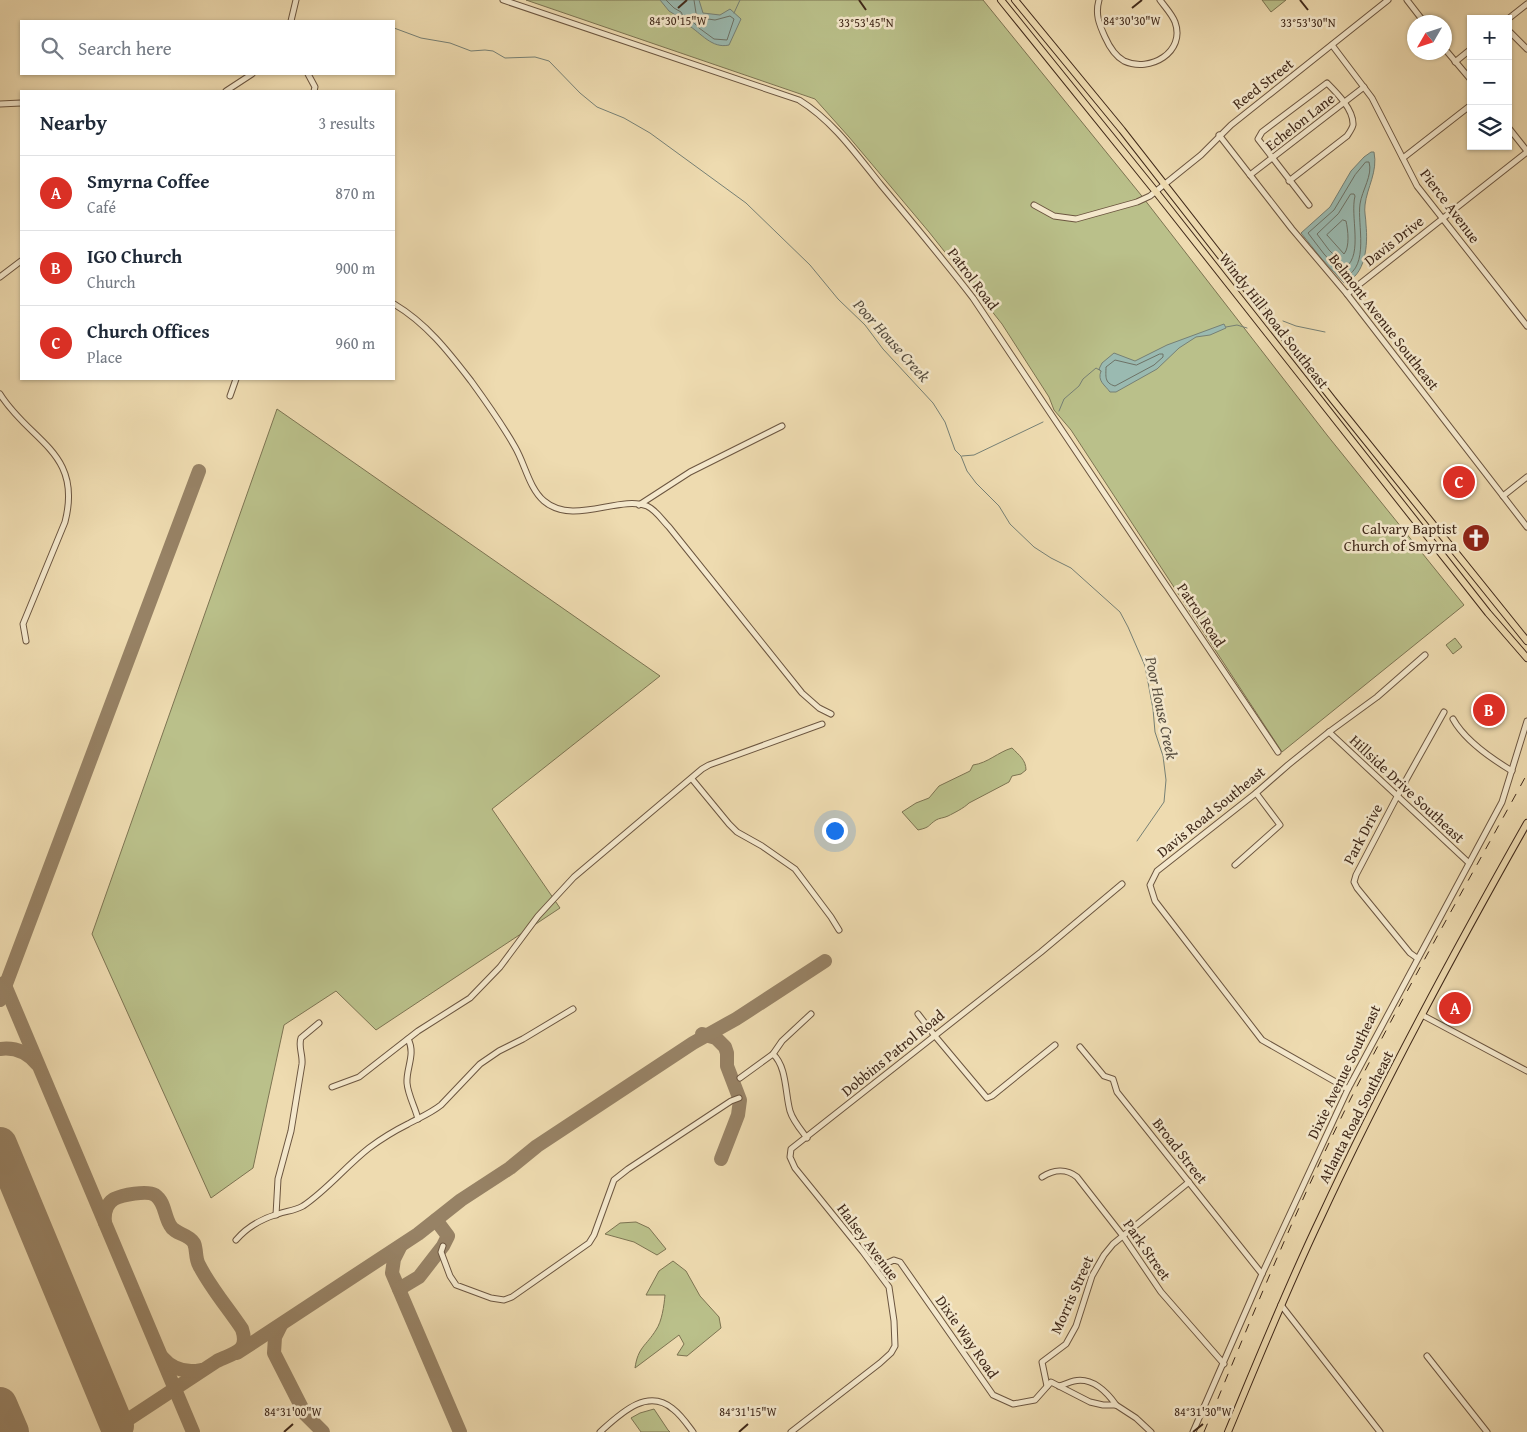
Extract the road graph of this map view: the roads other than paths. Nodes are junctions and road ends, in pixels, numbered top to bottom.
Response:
1 (296, 0) edge
2 (503, 0) edge
3 (1001, 0) edge
4 (1015, 0) edge
5 (1099, 0) edge
6 (1388, 0) edge
7 (1407, 0) edge
8 (1162, 1) edge
9 (1527, 4) edge
10 (1419, 15) edge
11 (1512, 16) edge
12 (291, 20) edge
13 (1512, 34) edge
14 (1332, 45) junction
15 (1527, 49) edge
16 (1467, 52) edge
17 (1452, 58) edge
18 (1455, 62) junction
19 (250, 75) edge
20 (308, 75) edge
21 (1467, 76) edge
22 (1364, 87) junction
23 (228, 90) edge
24 (314, 90) edge
25 (20, 102) edge
26 (1344, 103) junction
27 (0, 104) edge
28 (1470, 105) edge
29 (1512, 132) edge
30 (1219, 135) junction
31 (1527, 151) edge
32 (1273, 158) junction
33 (1403, 158) junction
34 (1250, 175) junction
35 (1289, 181) junction
36 (1164, 185) junction
37 (1156, 192) junction
38 (1034, 206) dead end
39 (1309, 206) dead end
40 (1443, 219) junction
41 (20, 262) edge
42 (0, 277) edge
43 (1347, 294) junction
44 (395, 305) edge
45 (1527, 326) edge
46 (236, 380) edge
47 (0, 394) edge
48 (230, 396) dead end
49 (782, 426) dead end
50 (1527, 477) edge
51 (1503, 496) junction
52 (639, 504) junction
53 (1527, 527) edge
54 (26, 641) dead end
55 (1527, 641) edge
56 (1425, 655) dead end
57 (1527, 658) edge
58 (1444, 712) dead end
59 (831, 714) dead end
60 (1453, 719) dead end
61 (822, 724) dead end
62 (1526, 724) edge
63 (1329, 732) junction
64 (1278, 752) dead end
65 (1512, 772) junction
66 (692, 779) junction
67 (1256, 793) junction
68 (1397, 796) junction
69 (1527, 823) edge
70 (1469, 863) junction
71 (1235, 865) dead end
72 (1122, 884) dead end
73 (840, 930) dead end
74 (1417, 958) junction
75 (573, 1009) dead end
76 (811, 1014) dead end
77 (918, 1014) dead end
78 (1422, 1015) junction
79 (319, 1023) dead end
80 (934, 1036) junction
81 (408, 1039) junction
82 (1055, 1045) dead end
83 (1080, 1047) dead end
84 (773, 1054) junction
85 (1527, 1071) edge
86 (740, 1078) dead end
87 (332, 1086) dead end
88 (1348, 1089) junction
89 (739, 1098) dead end
90 (418, 1119) junction
91 (806, 1138) junction
92 (791, 1150) joint
93 (1042, 1177) dead end
94 (1189, 1182) junction
95 (276, 1215) junction
96 (1123, 1236) junction
97 (236, 1240) dead end
98 (443, 1246) dead end
99 (876, 1268) junction
100 (1262, 1274) junction
101 (1281, 1305) junction
102 (1427, 1356) dead end
103 (1224, 1364) junction
104 (1047, 1386) junction
105 (1059, 1386) junction
106 (1116, 1405) junction
107 (600, 1432) edge
108 (694, 1432) edge
109 (791, 1432) edge
110 (1151, 1432) edge
111 (1194, 1432) edge
112 (1228, 1432) edge
113 (1380, 1432) edge
114 (1487, 1432) edge

1 - 12 street
2 - 64 street, Patrol Road
3 - 37 main road, Windy Hill Road Southeast
4 - 36 main road, Windy Hill Road Southeast
5 - 8 street
6 - 14 street, Reed Street
7 - 10 street
9 - 11 street
13 - 15 street
14 - 22 street, Pierce Avenue
14 - 30 street, Reed Street
16 - 18 street
17 - 18 street
18 - 21 street
19 - 23 street
20 - 24 street
22 - 26 street, Echelon Lane
22 - 33 street, Pierce Avenue
25 - 27 street
26 - 32 street, Echelon Lane
26 - 32 street
26 - 35 street
28 - 33 street
29 - 31 street
30 - 34 street, Belmont Avenue Southeast
30 - 36 street, Reed Street
31 - 40 street, Davis Drive
32 - 34 street, Echelon Lane
32 - 35 street
33 - 40 street, Pierce Avenue
34 - 43 street, Belmont Avenue Southeast
35 - 39 street
36 - 37 street, Reed Street
36 - 55 main road, Windy Hill Road Southeast
37 - 38 street, Reed Street
37 - 57 main road, Windy Hill Road Southeast
40 - 43 street, Davis Drive
40 - 45 street, Pierce Avenue
41 - 42 street
43 - 51 street, Belmont Avenue Southeast
44 - 52 street
46 - 48 street
47 - 54 street
49 - 52 street
50 - 51 street
51 - 53 street, Belmont Avenue Southeast
52 - 59 street
56 - 63 street, Davis Road Southeast
58 - 68 street, Park Drive
60 - 65 street
61 - 66 street
62 - 65 street, Dixie Avenue Southeast
63 - 67 street, Davis Road Southeast
63 - 68 street, Hillside Drive Southeast
65 - 70 street, Dixie Avenue Southeast
66 - 73 street
66 - 81 street
67 - 71 street
67 - 88 street, Davis Road Southeast
68 - 70 street, Hillside Drive Southeast
68 - 74 street, Park Drive
69 - 78 main road, Atlanta Road Southeast
70 - 74 street, Dixie Avenue Southeast
72 - 80 street, Dobbins Patrol Road
74 - 88 street, Dixie Avenue Southeast
75 - 90 street
76 - 84 street
77 - 80 street
78 - 85 street
78 - 101 main road, Atlanta Road Southeast
79 - 95 street
80 - 82 street
80 - 91 street, Dobbins Patrol Road
81 - 87 street
81 - 90 street
83 - 94 street, Broad Street
84 - 86 street
84 - 91 street
88 - 100 street, Dixie Avenue Southeast
89 - 98 street
90 - 95 street
91 - 92 street, Dobbins Patrol Road
92 - 99 street, Halsey Avenue
93 - 96 street, Park Street
94 - 96 street, Morris Street
94 - 100 street, Broad Street
95 - 97 street
96 - 103 street, Park Street
96 - 104 street, Morris Street
99 - 104 street, Dixie Way Road
99 - 109 street, Halsey Avenue
100 - 103 street, Dixie Avenue Southeast
101 - 112 main road, Atlanta Road Southeast
101 - 113 street
102 - 114 street
103 - 111 street, Dixie Avenue Southeast
104 - 105 street
105 - 106 street
105 - 106 street
106 - 110 street
107 - 108 street

